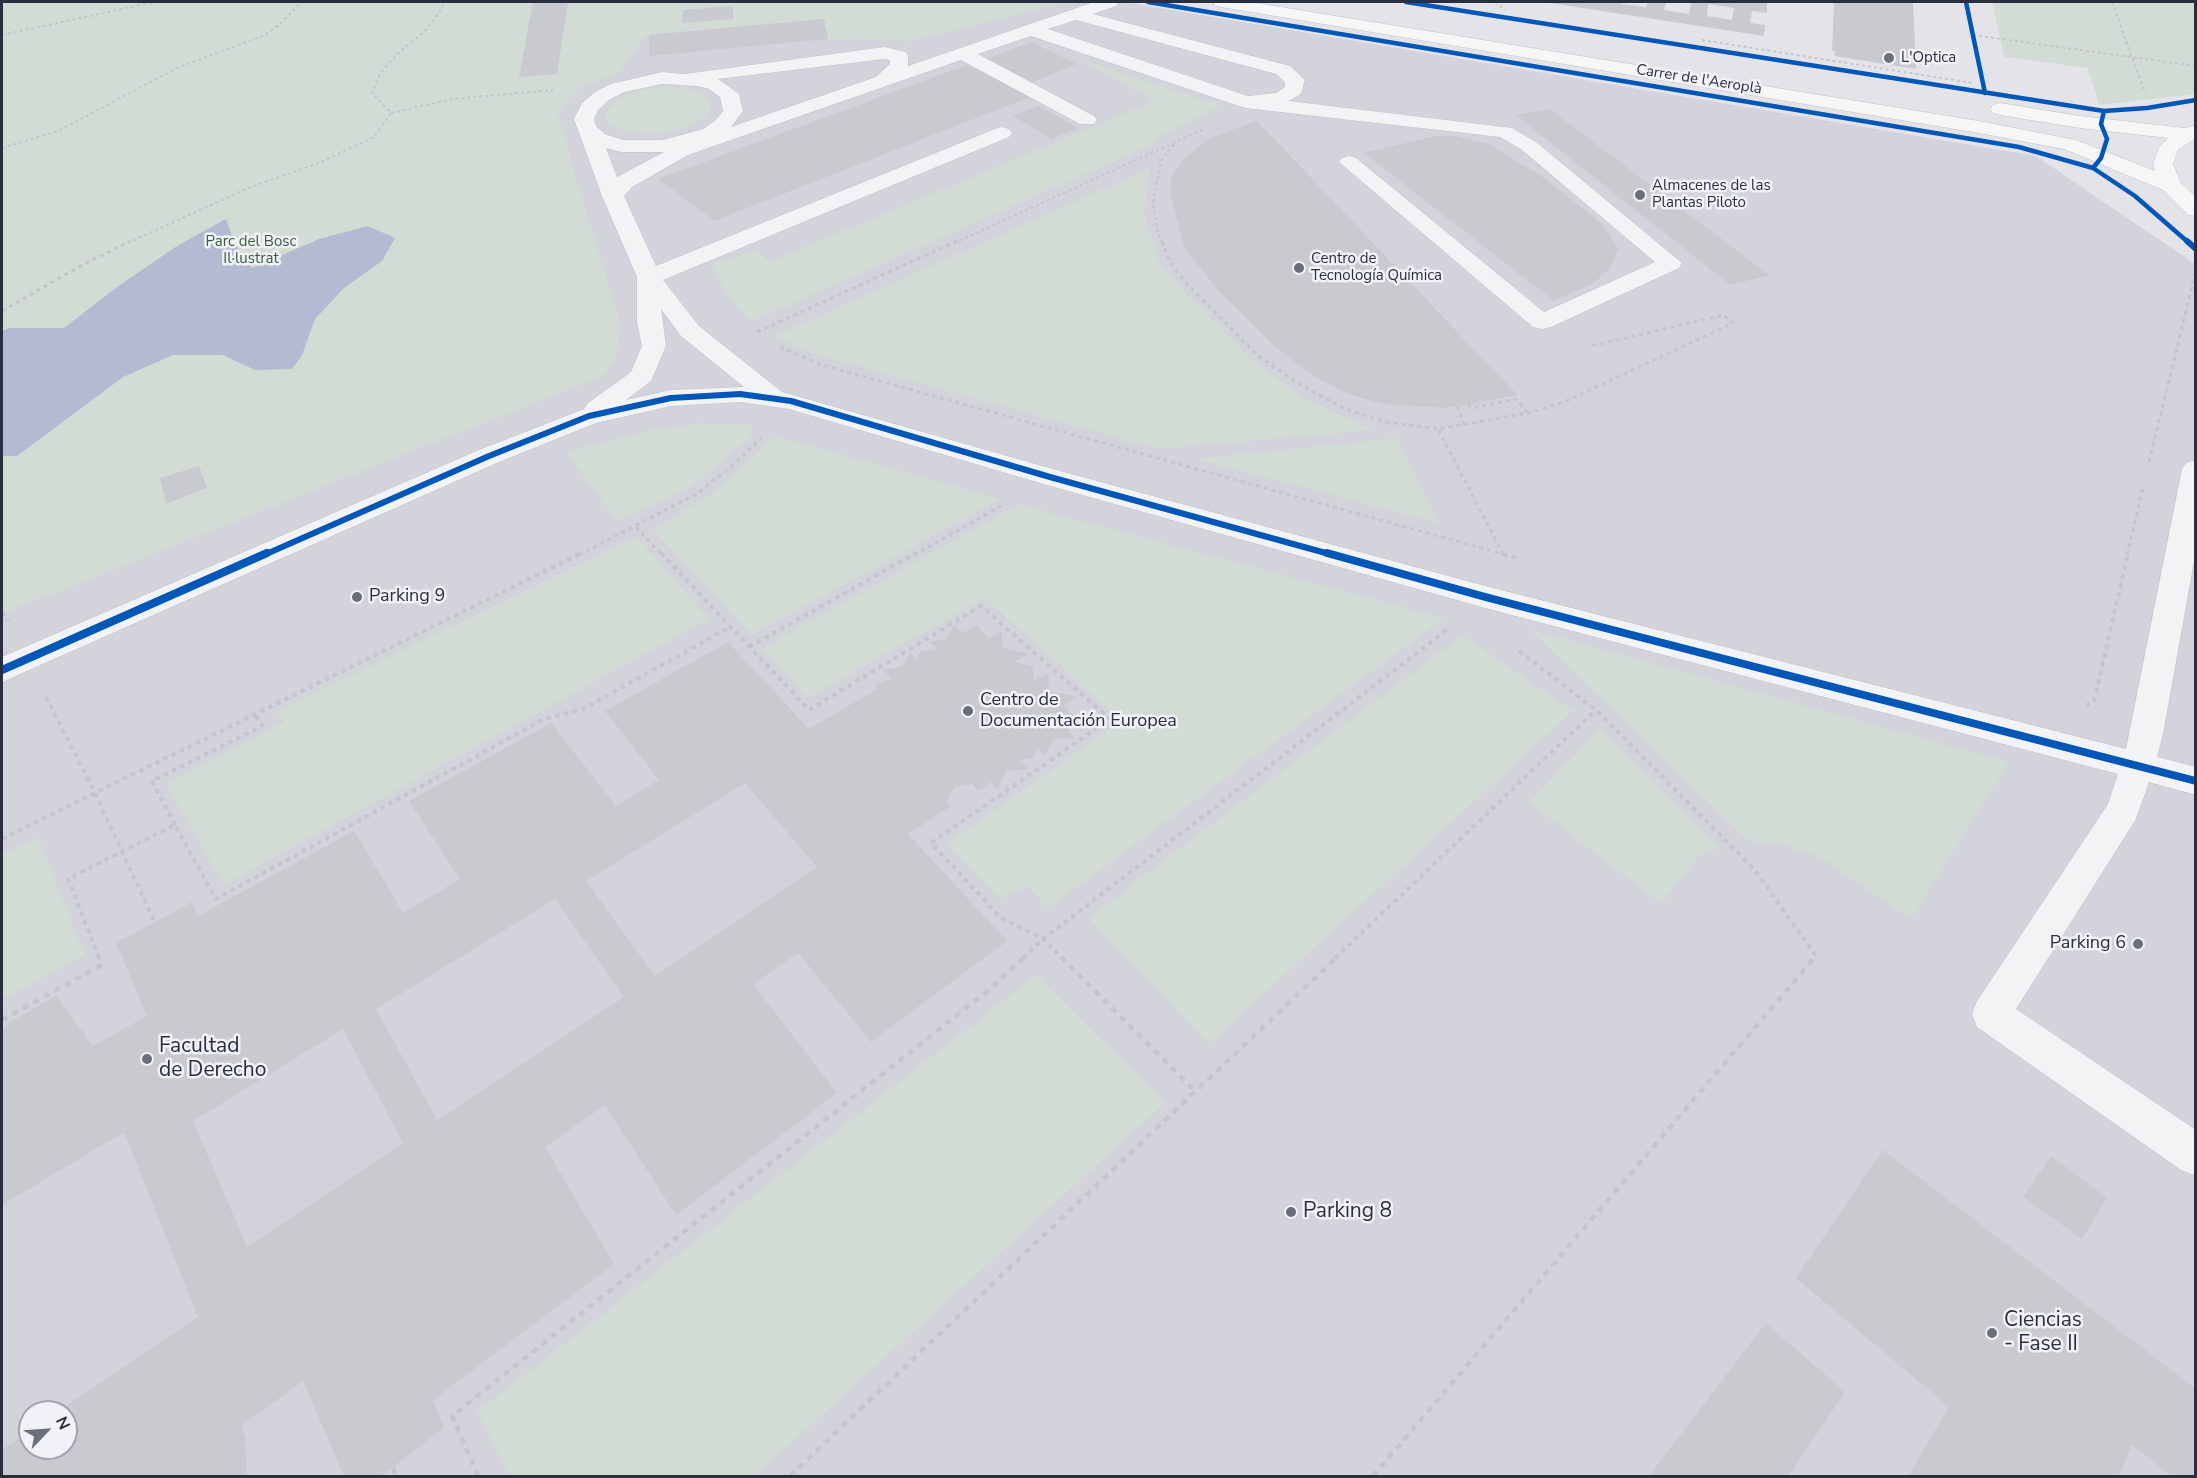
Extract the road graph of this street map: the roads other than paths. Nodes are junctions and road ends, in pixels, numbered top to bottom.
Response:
1 (1110, 2) edge
2 (1221, 2) edge
3 (1388, 9) dead end
4 (1074, 14) junction
5 (1029, 29) junction
6 (962, 53) junction
7 (684, 78) junction
8 (884, 80) junction
9 (1245, 102) junction
10 (1087, 120) dead end
11 (590, 132) junction
12 (2191, 132) edge
13 (1002, 133) dead end
14 (1349, 162) dead end
15 (2172, 185) junction
16 (613, 196) junction
17 (2196, 210) edge
18 (650, 277) junction
19 (782, 399) junction
20 (588, 416) junction
21 (2196, 469) edge
22 (2, 670) edge
23 (2138, 766) junction
24 (2196, 781) edge
25 (2196, 1155) edge

1 - 4 street
2 - 15 main road, Carrer de l'Aeroplà
3 - 12 main road, Carrer de l'Aeroplà
4 - 5 street
4 - 9 street
5 - 6 street
5 - 9 street
6 - 8 street
6 - 10 street
7 - 8 street
7 - 11 street
7 - 11 street
8 - 16 street
9 - 14 street
11 - 16 street
12 - 15 main road
13 - 18 street
15 - 17 main road
16 - 18 street
18 - 19 street
18 - 20 street
19 - 20 street
19 - 23 street
20 - 22 street
21 - 23 street
23 - 24 street
23 - 25 street

